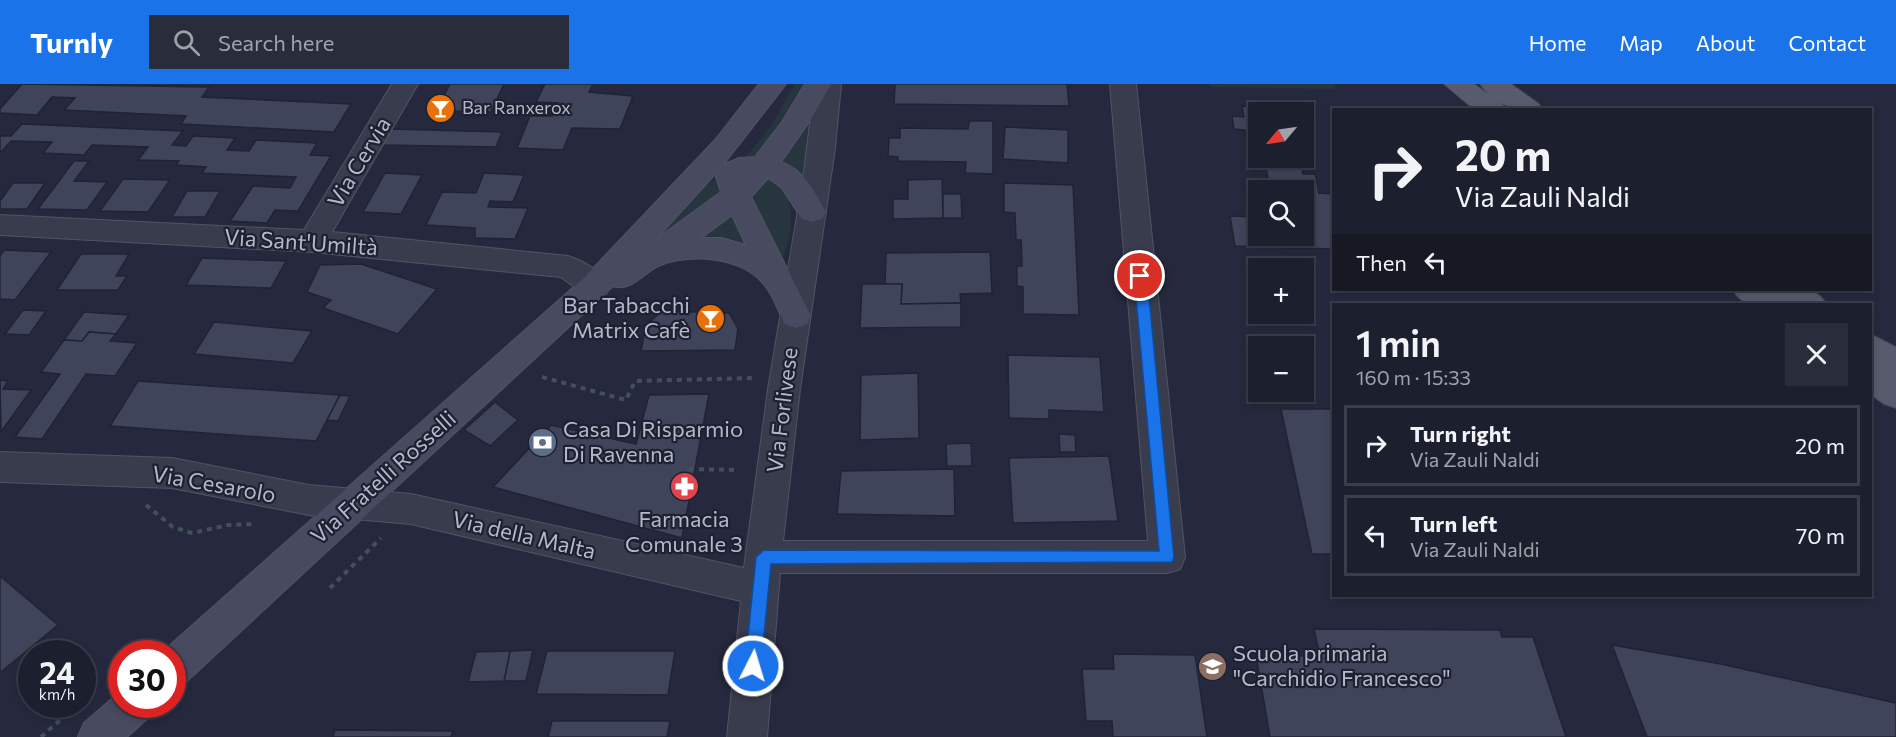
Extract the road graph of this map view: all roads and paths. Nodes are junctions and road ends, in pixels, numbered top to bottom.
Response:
1 (405, 84) edge
2 (773, 84) edge
3 (784, 84) edge
4 (818, 84) edge
5 (828, 84) edge
6 (1123, 84) edge
7 (1457, 84) edge
8 (1493, 84) edge
9 (1490, 108) edge
10 (1527, 108) edge
11 (761, 165) junction
12 (693, 179) junction
13 (732, 182) junction
14 (812, 212) junction
15 (0, 225) edge
16 (312, 241) junction
17 (650, 257) junction
18 (777, 279) junction
19 (594, 286) junction
20 (1750, 291) edge
21 (1791, 291) edge
22 (1768, 303) edge
23 (1809, 303) edge
24 (796, 316) junction
25 (1872, 347) edge
26 (1896, 364) edge
27 (505, 366) junction
28 (1872, 377) edge
29 (786, 378) junction
30 (1896, 394) edge
31 (0, 467) edge
32 (688, 469) dead end
33 (739, 470) dead end
34 (356, 502) junction
35 (144, 504) dead end
36 (266, 527) dead end
37 (762, 573) junction
38 (186, 656) edge
39 (108, 715) edge
40 (84, 724) edge
41 (40, 737) edge
42 (747, 737) edge

1 - 16 street, Via Cervia
2 - 12 main road, Via Fratelli Rosselli
3 - 13 main road
4 - 11 main road, Via Fratelli Rosselli
5 - 14 street, Via Forlivese
6 - 37 street, Via della Malta
7 - 9 main road
8 - 10 main road
11 - 13 main road, Via Fratelli Rosselli
11 - 14 main road
12 - 13 main road
12 - 19 main road, Via Fratelli Rosselli
13 - 17 main road, Via Fratelli Rosselli
13 - 18 main road
14 - 24 street, Via Forlivese
15 - 16 street, Via Sant'Umiltà
16 - 19 street, Via Sant'Umiltà
17 - 18 main road
17 - 19 main road, Via Fratelli Rosselli
18 - 24 main road
19 - 27 main road, Via Fratelli Rosselli
20 - 22 main road
21 - 23 main road
24 - 29 street, Via Forlivese
25 - 26 main road
27 - 29 path
27 - 34 main road, Via Fratelli Rosselli
28 - 30 main road
29 - 37 street, Via Forlivese
31 - 34 street, Via Cesarolo
32 - 33 path
34 - 37 street, Via della Malta
34 - 38 main road, Via Fratelli Rosselli
35 - 36 path
37 - 42 street, Via Forlivese
39 - 40 main road
40 - 41 path

